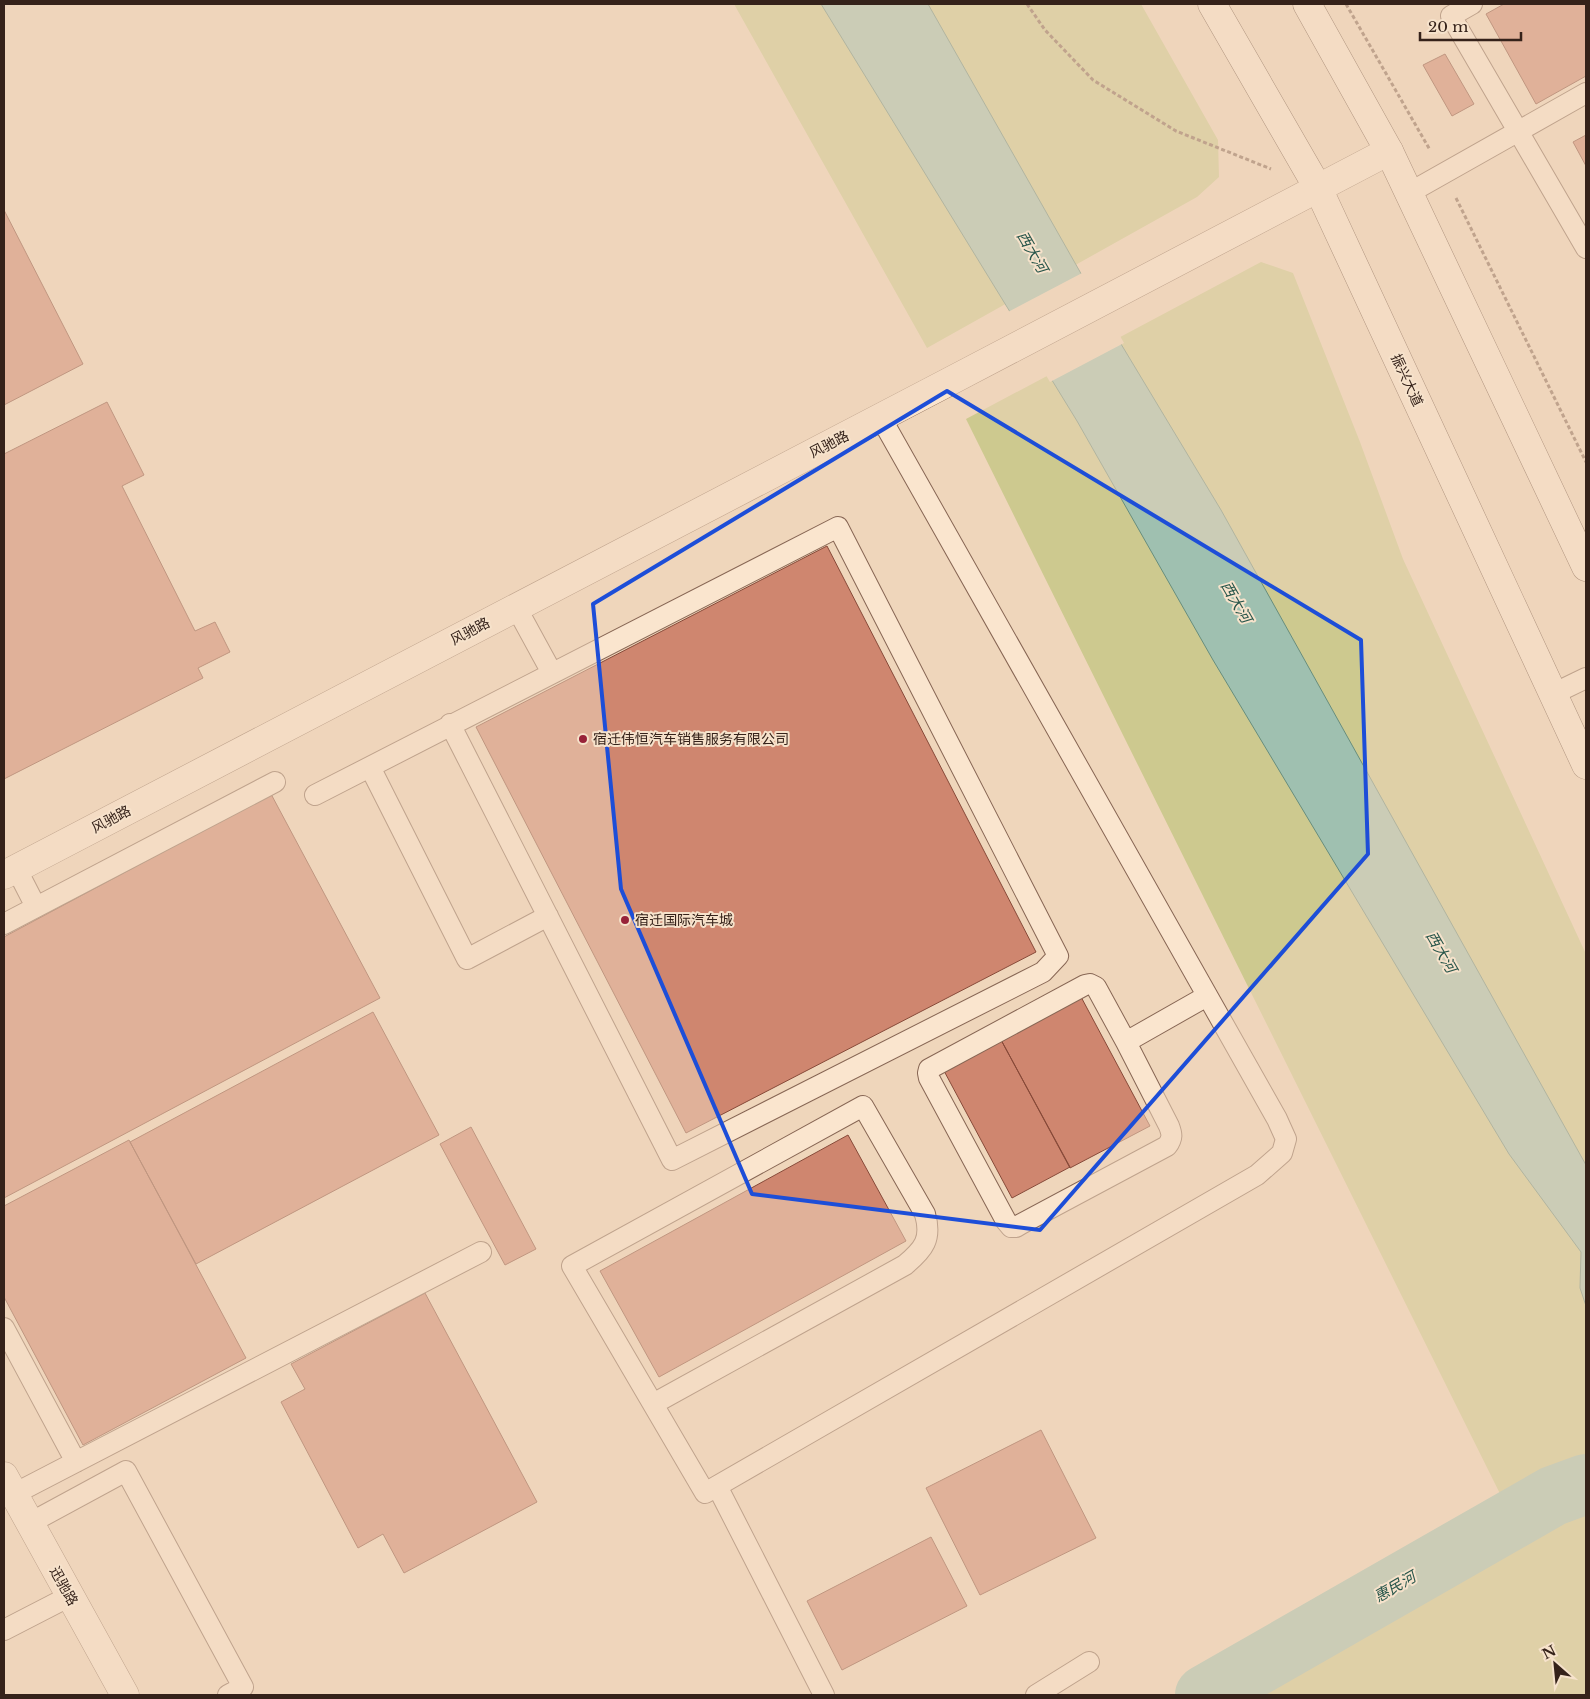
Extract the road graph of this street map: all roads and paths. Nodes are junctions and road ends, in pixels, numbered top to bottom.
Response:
1 (1027, 4) edge
2 (1212, 4) edge
3 (1307, 4) edge
4 (1346, 4) edge
5 (1472, 4) edge
6 (1586, 93) edge
7 (1518, 131) junction
8 (1389, 151) junction
9 (1274, 170) dead end
10 (1444, 174) junction
11 (1318, 188) junction
12 (1409, 193) junction
13 (1586, 248) edge
14 (881, 418) junction
15 (1586, 462) edge
16 (1586, 567) edge
17 (516, 607) junction
18 (552, 673) junction
19 (1586, 678) edge
20 (1553, 694) junction
21 (450, 724) junction
22 (1586, 765) edge
23 (370, 767) junction
24 (275, 782) dead end
25 (315, 795) dead end
26 (10, 872) edge
27 (36, 907) junction
28 (548, 916) junction
29 (4, 924) edge
30 (1207, 996) junction
31 (1126, 1042) junction
32 (481, 1252) dead end
33 (4, 1328) edge
34 (653, 1404) junction
35 (76, 1462) junction
36 (9, 1485) edge
37 (717, 1486) junction
38 (30, 1524) junction
39 (70, 1596) junction
40 (4, 1630) edge
41 (1089, 1662) dead end
42 (125, 1695) edge
43 (228, 1695) edge
44 (824, 1695) edge
45 (1036, 1695) edge

1 - 9 path
2 - 11 street, 振兴大道
3 - 8 street
4 - 10 path
5 - 7 lane
6 - 7 lane
7 - 10 lane
7 - 13 lane
8 - 11 street, 风驰路
8 - 12 street
10 - 12 lane
10 - 15 path
11 - 14 street, 风驰路
11 - 20 street, 振兴大道
12 - 16 street
14 - 17 street, 风驰路
14 - 30 lane
17 - 18 lane
17 - 26 street, 风驰路
18 - 21 lane
18 - 28 lane
19 - 20 lane
20 - 22 street, 振兴大道
21 - 23 lane
21 - 28 lane
23 - 25 lane
23 - 28 lane
24 - 27 lane
26 - 27 lane
27 - 29 lane
30 - 31 lane
30 - 37 lane
31 - 31 lane
32 - 35 lane
33 - 35 lane
34 - 34 lane
34 - 37 lane
35 - 36 lane
36 - 38 street, 迅驰路
37 - 44 lane
38 - 39 street, 迅驰路
38 - 43 lane
39 - 40 lane
39 - 42 street, 迅驰路
41 - 45 lane

